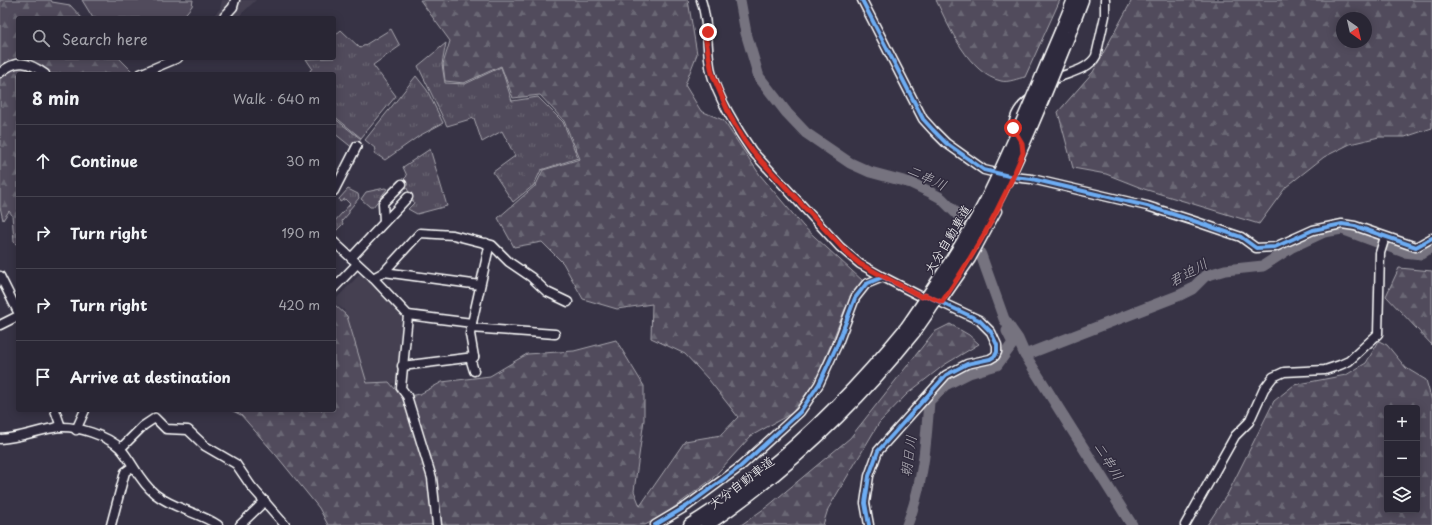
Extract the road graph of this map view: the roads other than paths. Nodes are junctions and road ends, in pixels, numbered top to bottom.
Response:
1 (235, 0) edge
2 (701, 0) edge
3 (862, 0) edge
4 (1074, 0) edge
5 (1082, 0) edge
6 (1105, 0) edge
7 (225, 16) edge
8 (1065, 33) junction
9 (175, 60) edge
10 (42, 72) edge
11 (155, 72) edge
12 (0, 73) edge
13 (357, 146) dead end
14 (1013, 177) junction
15 (402, 184) dead end
16 (336, 187) edge
17 (408, 197) dead end
18 (384, 222) junction
19 (1385, 237) junction
20 (1432, 238) edge
21 (486, 243) junction
22 (336, 244) edge
23 (350, 258) junction
24 (357, 264) junction
25 (384, 272) junction
26 (0, 276) edge
27 (882, 277) junction
28 (373, 278) junction
29 (480, 285) junction
30 (336, 286) edge
31 (568, 302) dead end
32 (942, 302) junction
33 (16, 307) edge
34 (408, 315) junction
35 (16, 317) edge
36 (0, 325) edge
37 (471, 326) junction
38 (910, 329) junction
39 (555, 334) dead end
40 (474, 357) junction
41 (402, 366) junction
42 (474, 371) dead end
43 (56, 412) edge
44 (84, 412) edge
45 (61, 427) junction
46 (76, 430) junction
47 (0, 439) edge
48 (121, 448) junction
49 (132, 468) junction
50 (265, 501) junction
51 (111, 525) edge
52 (218, 525) edge
53 (240, 525) edge
54 (285, 525) edge
55 (437, 525) edge
56 (655, 525) edge
57 (690, 525) edge
58 (707, 525) edge
59 (869, 525) edge
60 (1185, 525) edge

1 - 7 street
2 - 27 street
3 - 14 street
4 - 8 highway, 大分自動車道
5 - 8 highway, 大分自動車道
6 - 14 street
8 - 38 highway, 大分自動車道, bridge
9 - 11 street
10 - 12 street
13 - 16 street
14 - 19 street
14 - 32 street
15 - 18 street
17 - 18 street
18 - 23 street
19 - 20 street
19 - 60 street
21 - 25 street
21 - 29 street
21 - 31 street
22 - 23 street
23 - 24 street
24 - 28 street
24 - 30 street
25 - 28 street
25 - 29 street
26 - 33 street
27 - 32 street
27 - 56 street
28 - 34 street
29 - 37 street
32 - 59 street
34 - 37 street
34 - 41 street
35 - 36 street
37 - 39 street
37 - 40 street
38 - 57 highway, 大分自動車道
38 - 58 highway, 大分自動車道
40 - 41 street
40 - 42 street
41 - 55 street
43 - 45 street
44 - 46 street
45 - 46 street
45 - 47 street
46 - 48 street
48 - 49 street
48 - 50 street
49 - 51 street
49 - 52 street
50 - 53 street
50 - 54 street

